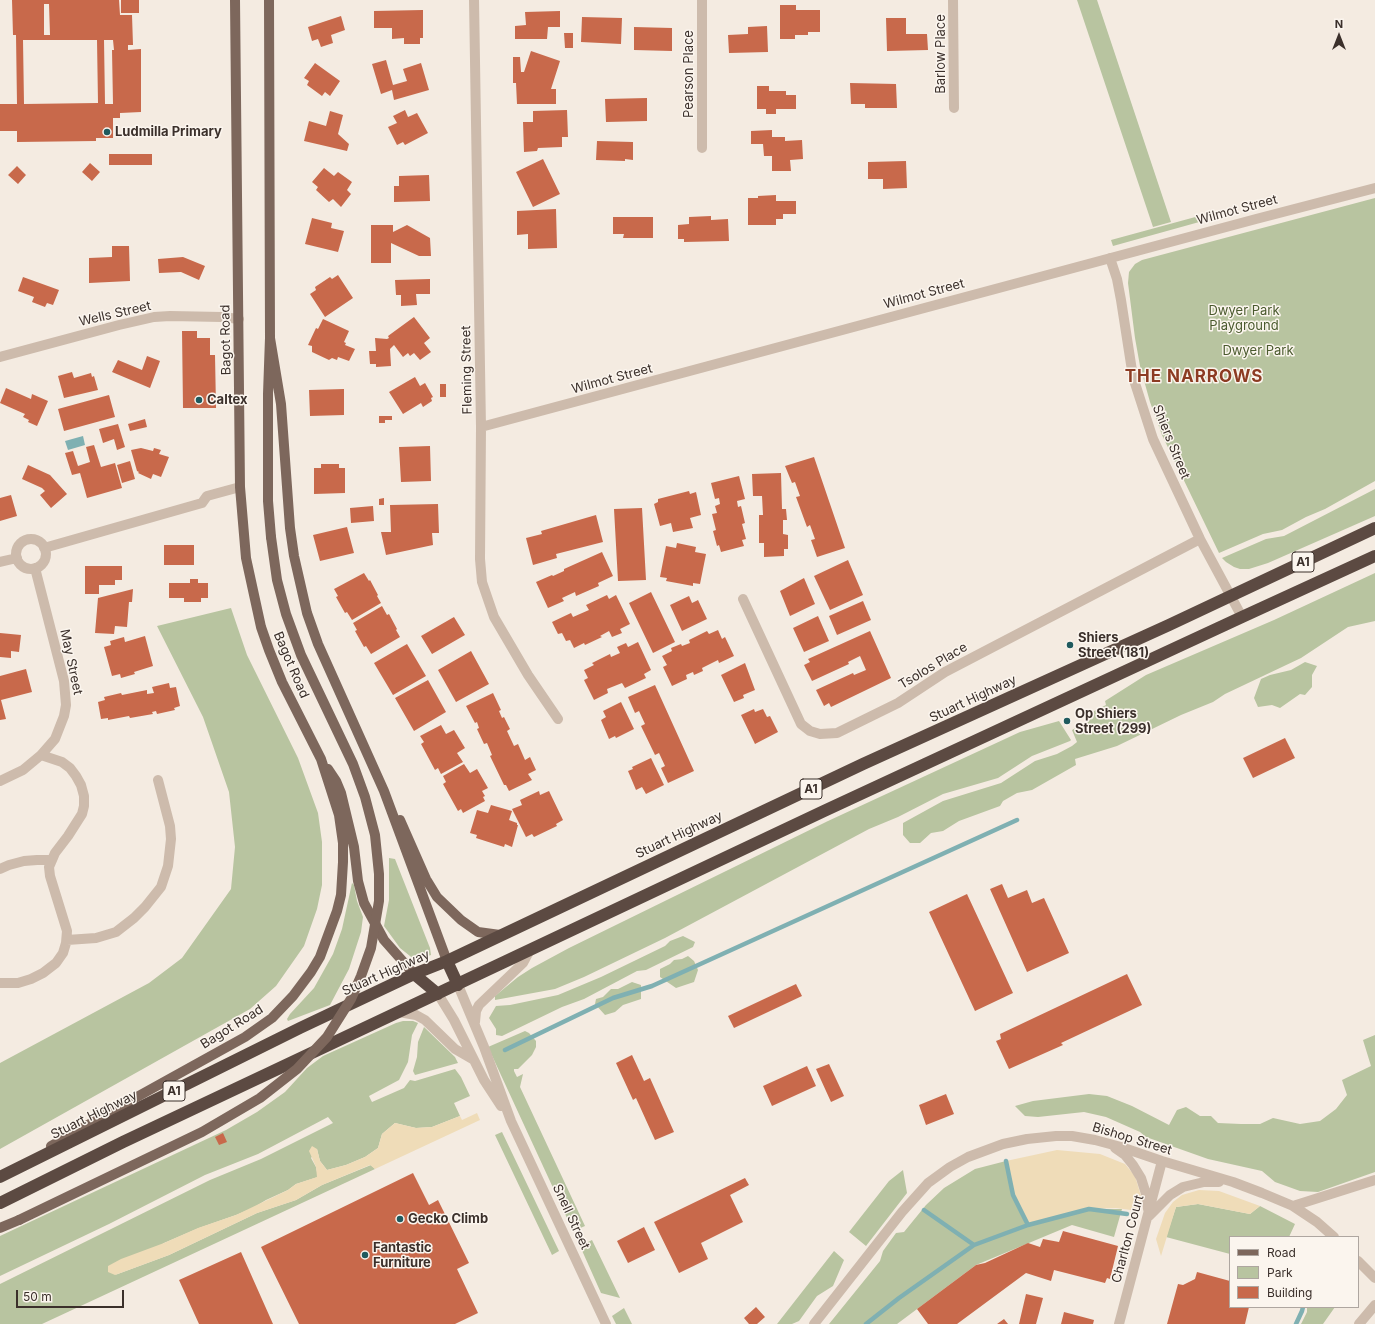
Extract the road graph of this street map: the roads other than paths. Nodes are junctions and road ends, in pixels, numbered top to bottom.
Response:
1 (235, 0) edge
2 (269, 0) edge
3 (474, 0) edge
4 (702, 0) edge
5 (954, 0) edge
6 (954, 108) dead end
7 (702, 148) dead end
8 (1375, 188) edge
9 (1110, 258) junction
10 (239, 319) junction
11 (270, 338) junction
12 (0, 357) edge
13 (481, 428) junction
14 (240, 487) junction
15 (1375, 528) edge
16 (1200, 539) junction
17 (44, 548) junction
18 (1375, 556) edge
19 (17, 558) junction
20 (0, 562) edge
21 (35, 568) junction
22 (1232, 595) junction
23 (743, 599) dead end
24 (1242, 617) junction
25 (347, 709) junction
26 (558, 719) dead end
27 (41, 755) junction
28 (321, 759) junction
29 (158, 780) dead end
30 (0, 781) edge
31 (51, 860) junction
32 (0, 868) edge
33 (500, 935) junction
34 (67, 940) junction
35 (530, 950) junction
36 (447, 961) junction
37 (414, 974) junction
38 (0, 983) edge
39 (458, 985) junction
40 (438, 994) junction
41 (399, 1012) junction
42 (476, 1026) junction
43 (474, 1060) junction
44 (511, 1122) junction
45 (1104, 1143) junction
46 (1162, 1162) junction
47 (19, 1168) junction
48 (0, 1177) edge
49 (1375, 1180) edge
50 (1233, 1182) junction
51 (0, 1203) edge
52 (1293, 1206) junction
53 (1148, 1217) junction
54 (0, 1228) edge
55 (1333, 1236) edge
56 (1359, 1262) edge
57 (1375, 1278) edge
58 (1375, 1306) edge
59 (606, 1324) edge
60 (814, 1324) edge
61 (1120, 1324) edge
62 (1359, 1324) edge

1 - 10 main road, Bagot Road
2 - 11 main road, Bagot Road
3 - 13 street, Fleming Street
4 - 7 street, Pearson Place
5 - 6 street, Barlow Place
8 - 9 street, Wilmot Street
9 - 13 street, Wilmot Street
9 - 16 street, Shiers Street
10 - 12 street, Wells Street
10 - 14 main road, Bagot Road
11 - 25 main road, Bagot Road
11 - 54 main road, Bagot Road, bridge
13 - 26 street, Fleming Street
14 - 17 street
14 - 28 main road, Bagot Road
15 - 22 highway, Stuart Highway / A1
16 - 22 street, Shiers Street
16 - 23 street, Tsolos Place
17 - 19 street
17 - 21 street
18 - 24 highway, A1
19 - 20 street
19 - 21 street
21 - 27 street, May Street
22 - 24 street, Shiers Street
22 - 33 highway, Stuart Highway / A1
24 - 35 highway, A1
25 - 33 main road
25 - 36 main road, Bagot Road
27 - 30 street, May Street
27 - 31 street
28 - 37 main road
28 - 47 main road, Bagot Road
29 - 34 street
31 - 32 street
31 - 34 street
33 - 36 highway, Stuart Highway / A1
34 - 38 street
35 - 39 highway, A1
35 - 42 street
36 - 37 highway, Stuart Highway / A1
36 - 39 highway
37 - 40 highway
37 - 47 highway, Stuart Highway / A1
39 - 40 highway, A1
39 - 42 street, Snell Street
40 - 41 highway, A1
40 - 43 street, Snell Street
41 - 43 street
41 - 51 highway, A1
42 - 44 street, Snell Street
43 - 44 street, Snell Street
44 - 59 street, Snell Street
45 - 46 street, Bishop Street
45 - 53 street
45 - 60 street, Bishop Street
46 - 50 street, Bishop Street
46 - 53 street, Charlton Court
47 - 48 highway, Stuart Highway / A1
49 - 52 street
50 - 52 street, Bishop Street
50 - 53 street
52 - 55 street, Bishop Street
53 - 61 street, Charlton Court
56 - 57 street
58 - 62 street

